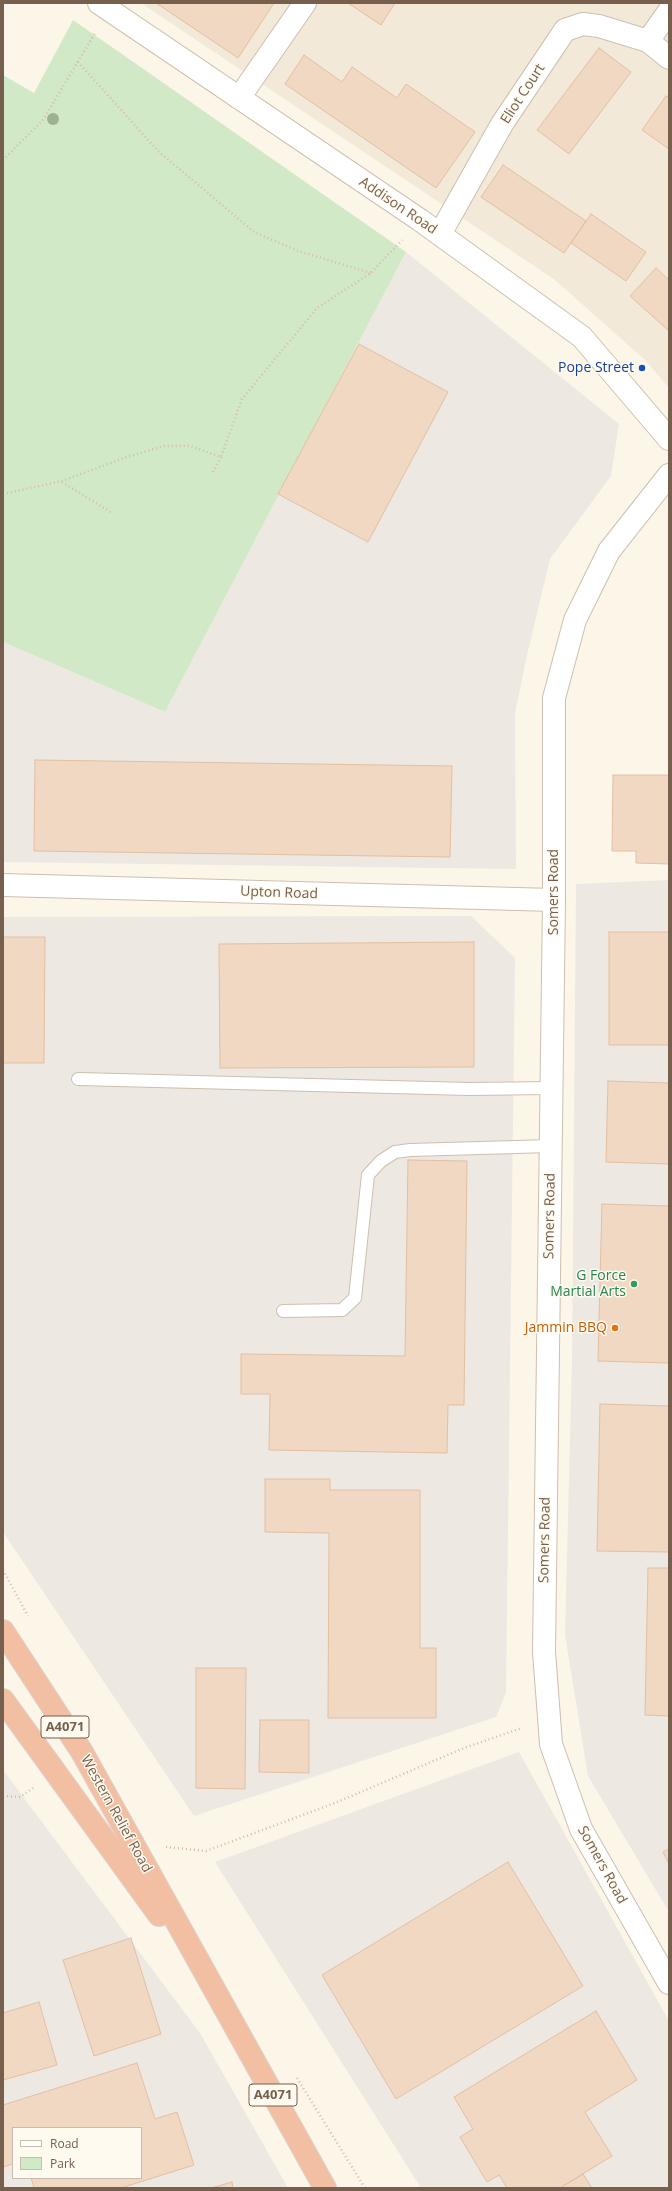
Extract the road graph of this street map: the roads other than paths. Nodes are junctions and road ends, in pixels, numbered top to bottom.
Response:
1 (305, 3) edge
2 (104, 6) edge
3 (669, 11) edge
4 (648, 41) junction
5 (669, 58) edge
6 (239, 98) junction
7 (440, 234) junction
8 (669, 439) edge
9 (669, 475) edge
10 (3, 885) edge
11 (554, 900) junction
12 (78, 1079) dead end
13 (552, 1088) junction
14 (551, 1146) junction
15 (282, 1311) dead end
16 (3, 1631) edge
17 (3, 1700) edge
18 (669, 1984) edge
19 (222, 2002) junction
20 (325, 2188) edge

1 - 6 street
2 - 6 street, Addison Road
3 - 4 street
4 - 5 street, Eliot Court
4 - 7 street, Eliot Court
6 - 7 street, Addison Road
7 - 8 street, Addison Road
9 - 11 street, Somers Road
10 - 11 street, Upton Road
11 - 13 street, Somers Road
12 - 13 lane
13 - 14 street, Somers Road
14 - 15 lane
14 - 18 street, Somers Road
16 - 19 highway, Western Relief Road / A4071
17 - 19 highway, Western Relief Road / A4071
19 - 20 highway, Western Relief Road / A4071

